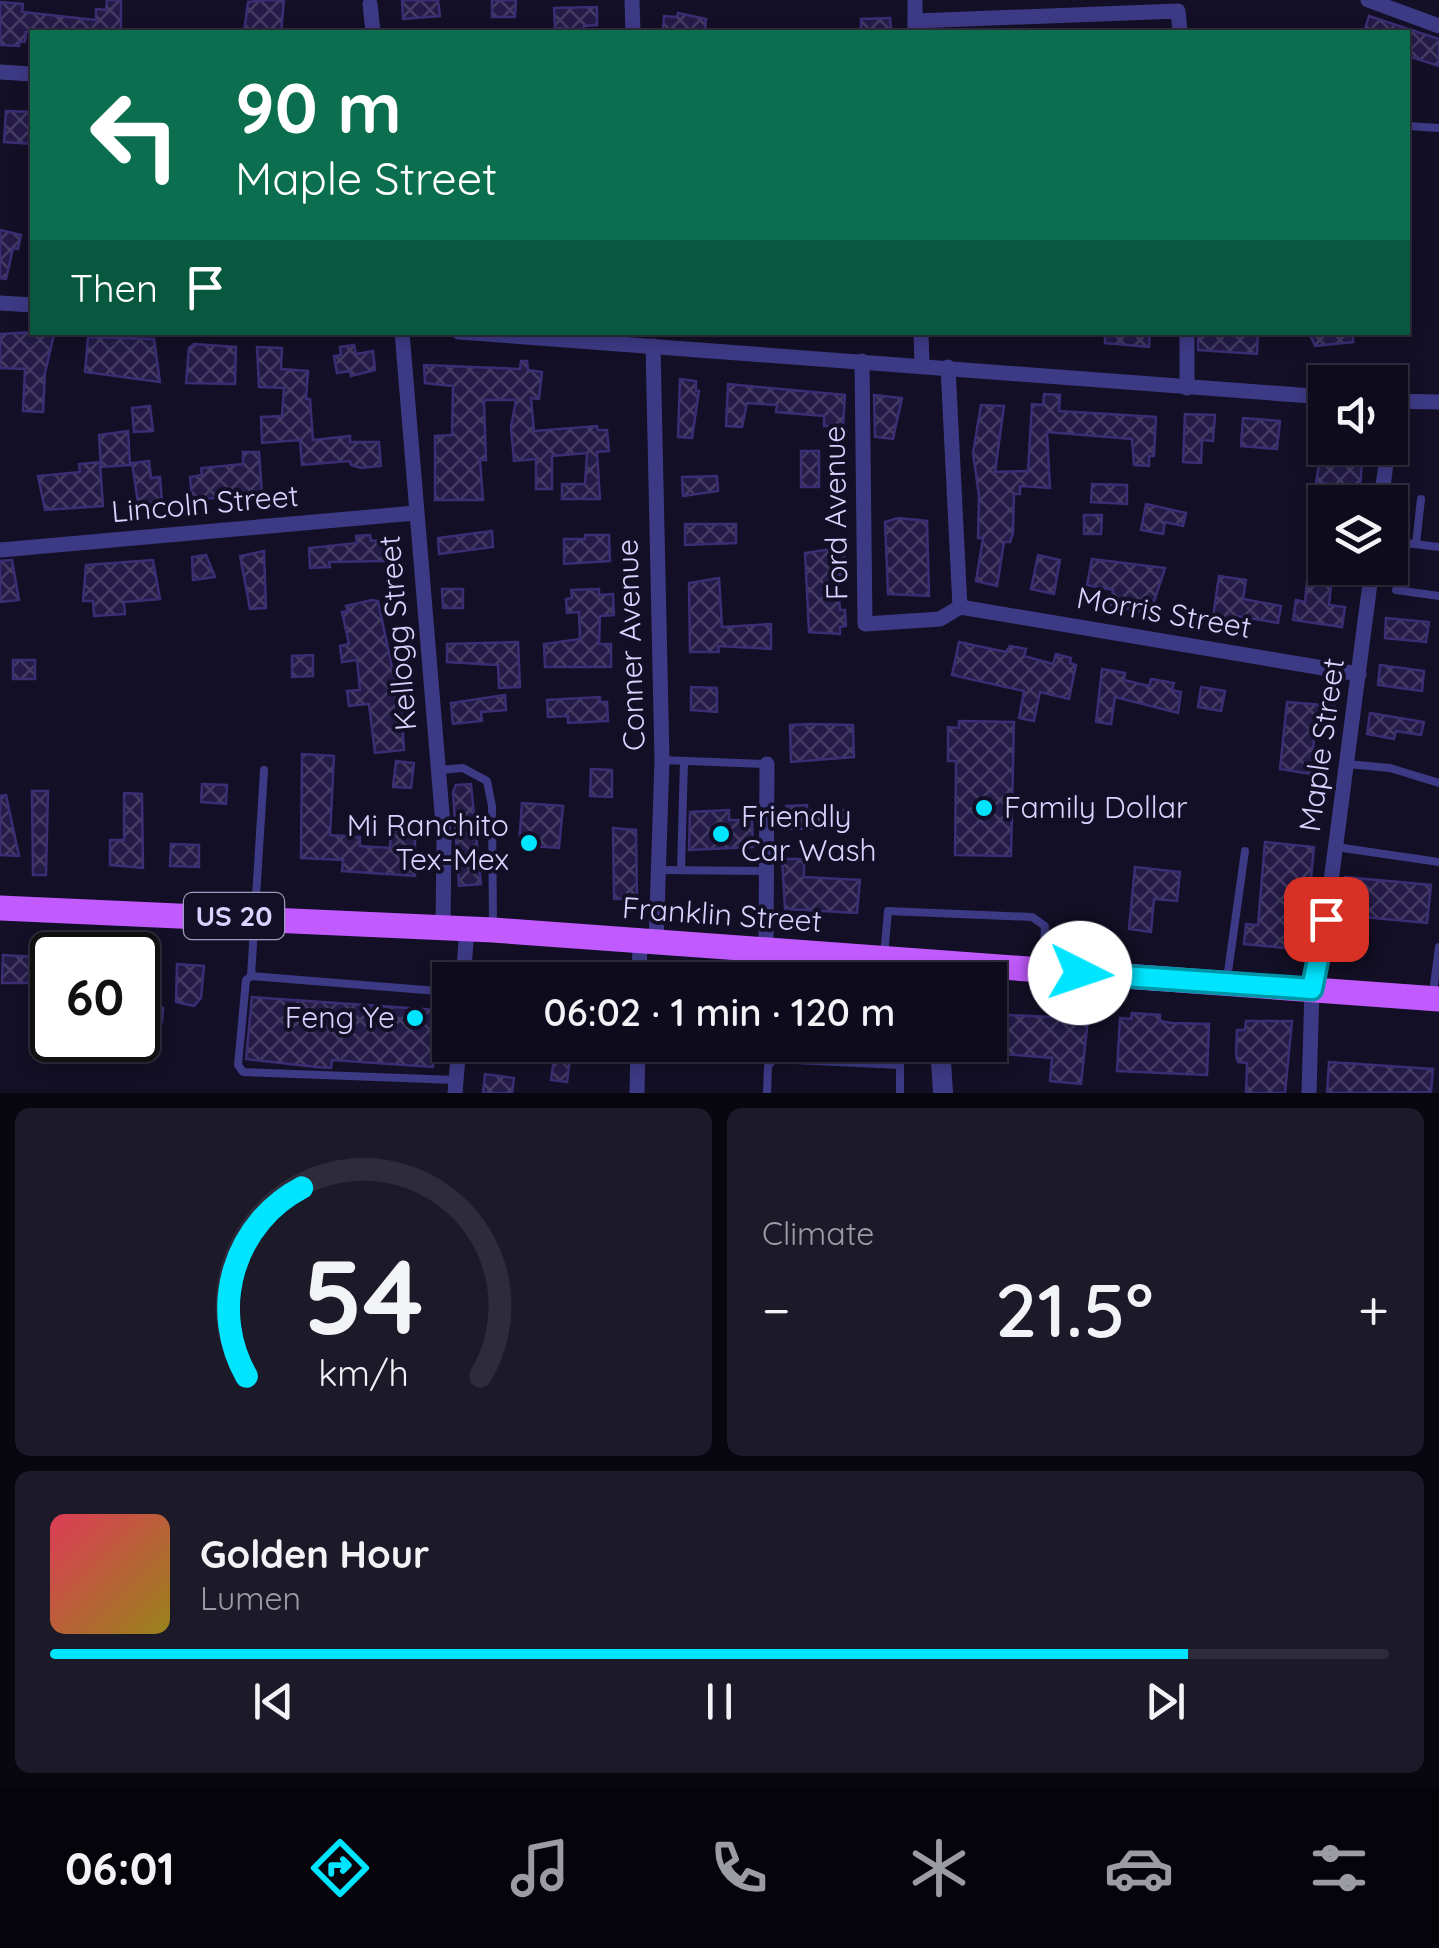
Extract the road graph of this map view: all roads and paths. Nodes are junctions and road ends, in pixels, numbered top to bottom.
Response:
1 (632, 0) edge
2 (915, 0) edge
3 (1368, 0) edge
4 (370, 4) dead end
5 (1439, 26) edge
6 (915, 27) edge
7 (373, 30) edge
8 (633, 30) edge
9 (1180, 30) edge
10 (0, 72) edge
11 (30, 74) edge
12 (1410, 126) edge
13 (1439, 128) edge
14 (0, 302) edge
15 (30, 304) edge
16 (402, 335) edge
17 (534, 335) edge
18 (921, 335) edge
19 (1186, 335) edge
20 (635, 339) edge
21 (653, 346) junction
22 (862, 361) junction
23 (922, 364) junction
24 (948, 367) junction
25 (1187, 388) junction
26 (1308, 396) edge
27 (1408, 401) edge
28 (1439, 402) edge
29 (1420, 499) dead end
30 (414, 513) junction
31 (1408, 543) edge
32 (1416, 544) junction
33 (1439, 547) edge
34 (0, 550) edge
35 (1370, 585) edge
36 (1396, 590) dead end
37 (1439, 596) edge
38 (960, 606) junction
39 (1359, 674) junction
40 (662, 760) junction
41 (684, 761) junction
42 (767, 764) joint
43 (1347, 764) junction
44 (264, 770) dead end
45 (438, 770) junction
46 (1439, 783) edge
47 (1336, 847) junction
48 (1245, 851) dead end
49 (1439, 862) edge
50 (658, 870) junction
51 (680, 870) junction
52 (766, 871) junction
53 (0, 908) edge
54 (255, 918) junction
55 (455, 928) junction
56 (493, 930) junction
57 (648, 942) junction
58 (766, 951) junction
59 (1439, 951) edge
60 (884, 959) junction
61 (460, 962) edge
62 (643, 962) edge
63 (896, 962) edge
64 (1043, 970) junction
65 (1007, 971) edge
66 (252, 976) junction
67 (1226, 983) junction
68 (1312, 989) junction
69 (432, 991) edge
70 (1436, 999) edge
71 (638, 1062) edge
72 (941, 1062) edge
73 (456, 1086) edge
74 (637, 1093) edge
75 (767, 1093) edge
76 (900, 1093) edge
77 (943, 1093) edge
78 (1309, 1093) edge

1 - 8 street
2 - 6 street
3 - 5 street
4 - 7 street
6 - 9 street
10 - 11 street
12 - 13 lane
14 - 15 street
16 - 30 street, Kellogg Street
17 - 20 street
18 - 23 street
19 - 25 street
20 - 21 street
21 - 22 street
21 - 40 street, Conner Avenue
22 - 23 street
22 - 38 street, Ford Avenue
23 - 24 street
24 - 25 street
24 - 38 street
25 - 26 street
27 - 28 street
29 - 32 lane
30 - 34 street, Lincoln Street
30 - 45 street, Kellogg Street
31 - 32 lane
32 - 33 lane
35 - 39 street, Maple Street
36 - 37 lane
38 - 39 street, Morris Street
39 - 43 street, Maple Street
40 - 41 lane
40 - 50 street, Conner Avenue
41 - 42 lane
41 - 51 lane
42 - 52 street
43 - 46 lane
43 - 47 street, Maple Street
44 - 54 lane
45 - 55 street, Kellogg Street
45 - 56 lane
47 - 49 lane
47 - 68 street, Maple Street
48 - 67 lane
50 - 51 lane
50 - 57 street, Conner Avenue
51 - 52 lane
52 - 58 street
53 - 54 main road, Franklin Street / US 20
54 - 55 main road, Franklin Street / US 20
54 - 66 lane
55 - 56 main road, Franklin Street / US 20
55 - 61 street, Kellogg Street
56 - 57 main road, Franklin Street / US 20
57 - 58 main road, Franklin Street / US 20
57 - 62 street, Conner Avenue
58 - 60 main road, Franklin Street / US 20
59 - 70 lane
60 - 63 main road, Franklin Street / US 20
60 - 64 lane
64 - 65 main road, Franklin Street / US 20
64 - 67 main road, Franklin Street / US 20
66 - 69 lane
66 - 73 lane
67 - 68 main road, Franklin Street / US 20
68 - 70 main road, Franklin Street / US 20
68 - 78 street, Maple Street
71 - 74 street
72 - 77 street
75 - 76 lane

